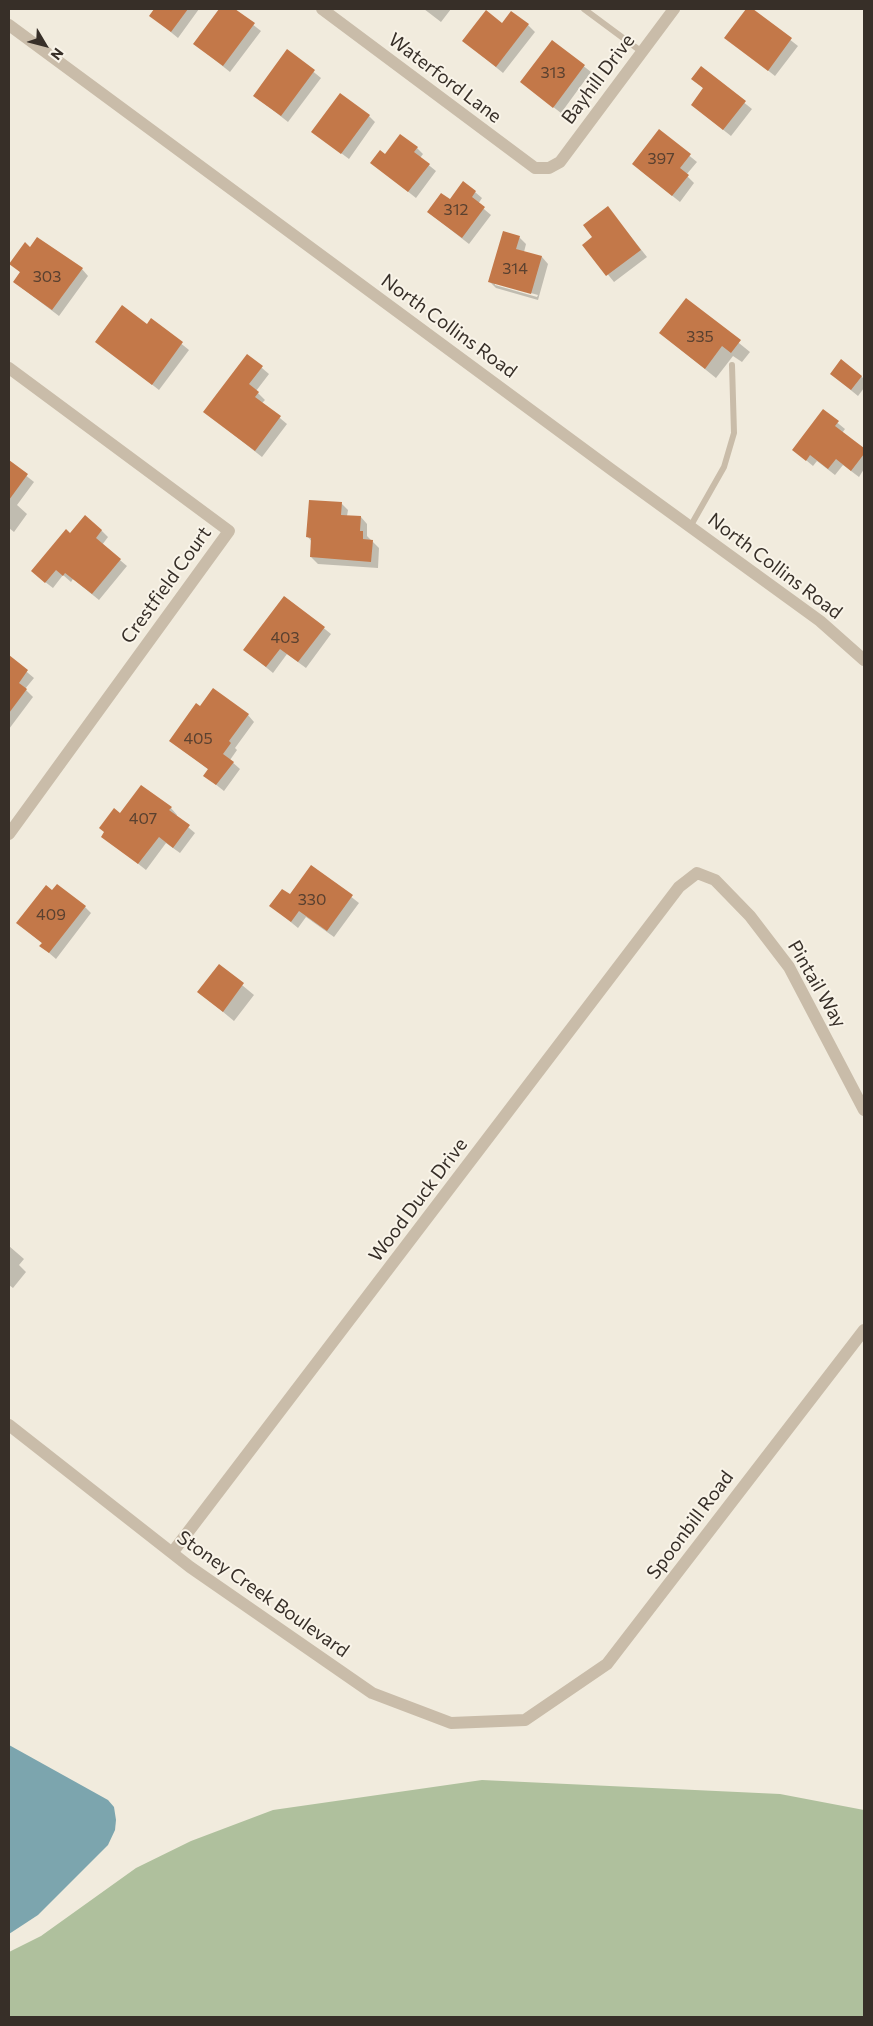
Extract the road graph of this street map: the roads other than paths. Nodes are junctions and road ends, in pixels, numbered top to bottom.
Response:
1 (322, 9) edge
2 (584, 9) edge
3 (674, 9) edge
4 (9, 24) edge
5 (642, 52) junction
6 (548, 168) joint
7 (732, 365) dead end
8 (9, 368) edge
9 (690, 527) junction
10 (864, 660) edge
11 (9, 834) edge
12 (697, 872) joint
13 (864, 1110) edge
14 (864, 1330) edge
15 (9, 1425) edge
16 (172, 1553) junction
17 (525, 1720) joint

1 - 6 street, Waterford Lane
2 - 5 lane
3 - 5 street, Bayhill Drive
4 - 9 street, North Collins Road
5 - 6 street, Bayhill Drive
7 - 9 lane
8 - 11 street, Crestfield Court
9 - 10 street, North Collins Road
12 - 13 street, Pintail Way
12 - 16 street, Wood Duck Drive
14 - 17 street, Spoonbill Road
15 - 16 street, Stoney Creek Boulevard
16 - 17 street, Stoney Creek Boulevard

